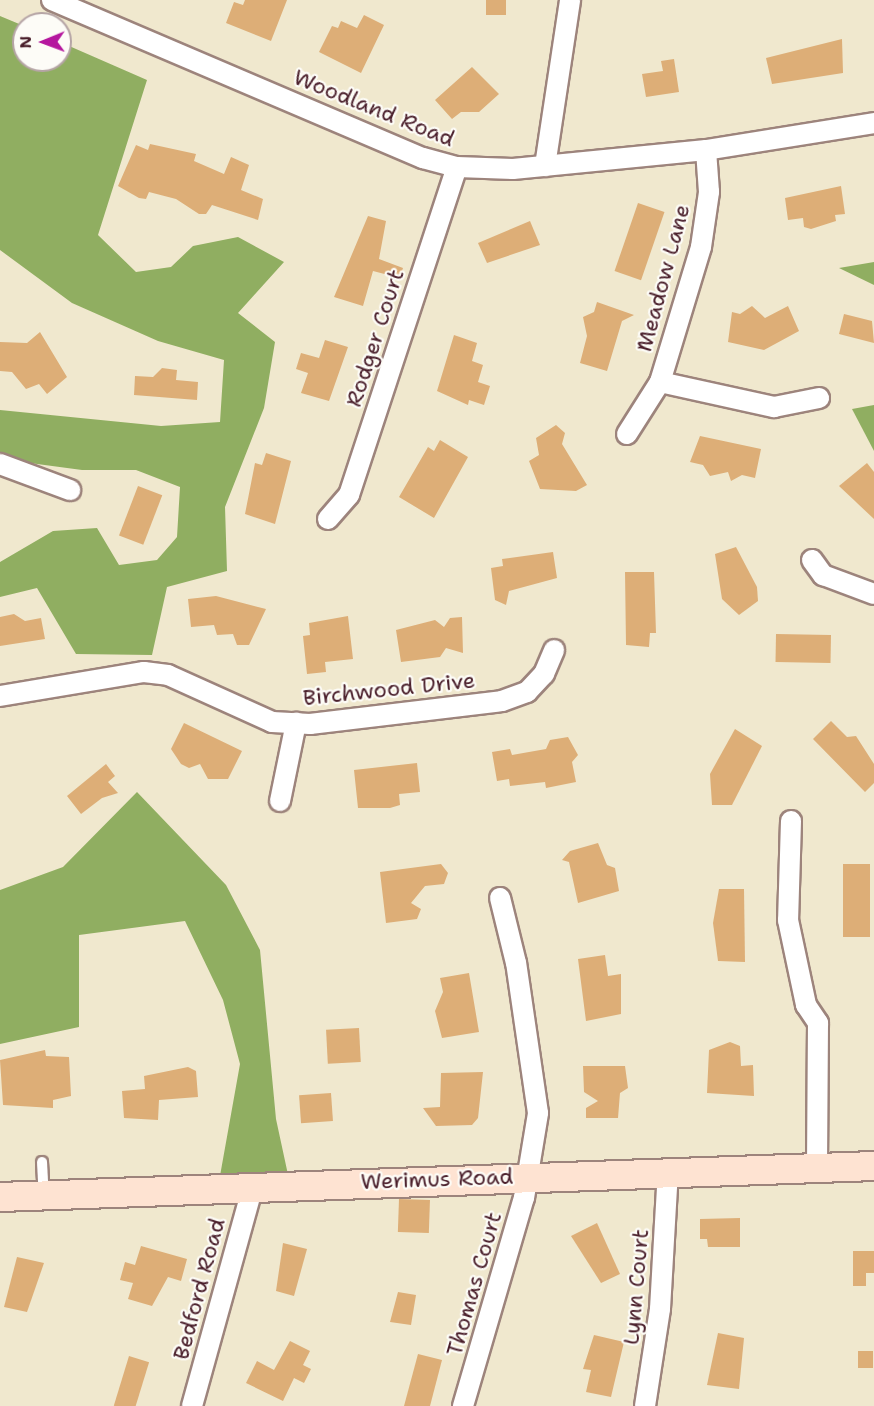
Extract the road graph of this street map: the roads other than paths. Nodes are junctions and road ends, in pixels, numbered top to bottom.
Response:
1 (52, 0) edge
2 (570, 0) edge
3 (874, 123) edge
4 (706, 150) junction
5 (545, 166) junction
6 (457, 167) junction
7 (660, 382) junction
8 (819, 398) dead end
9 (627, 434) dead end
10 (0, 464) edge
11 (70, 490) dead end
12 (328, 519) dead end
13 (812, 560) dead end
14 (874, 594) edge
15 (554, 650) dead end
16 (0, 696) edge
17 (296, 723) junction
18 (280, 801) dead end
19 (791, 820) dead end
20 (500, 898) dead end
21 (42, 1162) dead end
22 (874, 1166) edge
23 (817, 1168) junction
24 (668, 1171) junction
25 (530, 1176) junction
26 (253, 1186) junction
27 (44, 1195) junction
28 (0, 1197) edge
29 (192, 1406) edge
30 (463, 1406) edge
31 (645, 1406) edge

1 - 6 street, Woodland Road
2 - 5 street
3 - 4 street, Woodland Road
4 - 5 street, Woodland Road
4 - 7 street, Meadow Lane
5 - 6 street, Woodland Road
6 - 12 street, Rodger Court
7 - 8 street, Meadow Lane
7 - 9 street, Meadow Lane
10 - 11 street
13 - 14 street
15 - 17 street, Birchwood Drive
16 - 17 street, Birchwood Drive
17 - 18 street
19 - 23 street
20 - 25 street, Thomas Court
21 - 27 lane
22 - 23 main road, Werimus Road
23 - 24 main road, Werimus Road
24 - 25 main road, Werimus Road
24 - 31 street, Lynn Court
25 - 26 main road, Werimus Road
25 - 30 street, Thomas Court
26 - 27 main road, Werimus Road
26 - 29 street, Bedford Road
27 - 28 main road, Werimus Road

